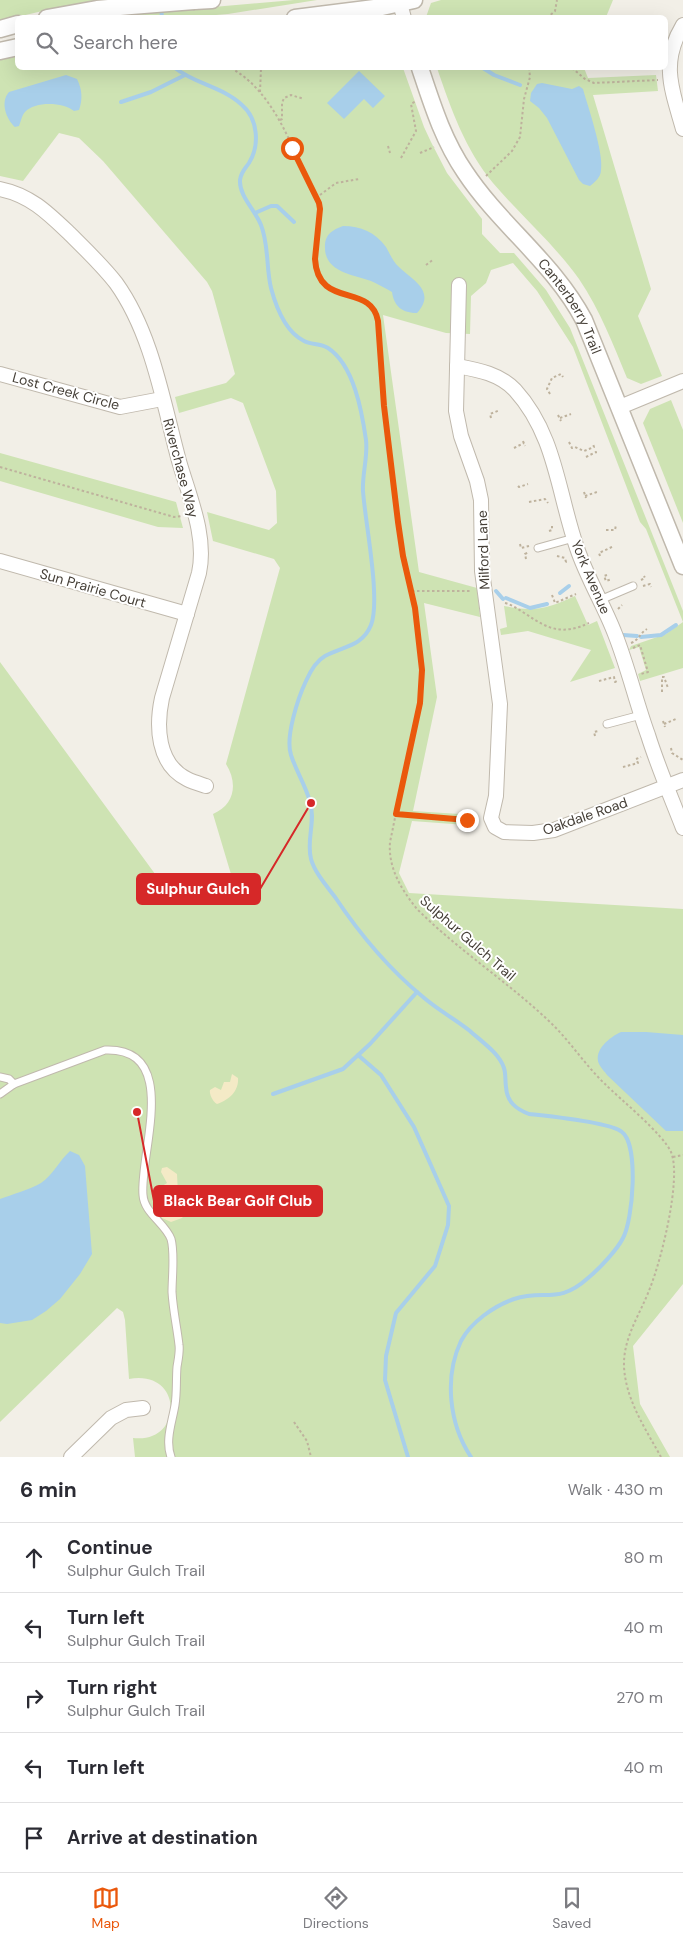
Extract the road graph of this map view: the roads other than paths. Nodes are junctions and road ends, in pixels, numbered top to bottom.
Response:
1 (212, 0) edge
2 (404, 5) edge
3 (64, 15) edge
4 (319, 15) edge
5 (15, 25) edge
6 (683, 25) edge
7 (0, 29) edge
8 (15, 48) edge
9 (0, 51) edge
10 (421, 70) edge
11 (683, 129) edge
12 (0, 189) edge
13 (459, 285) dead end
14 (457, 366) junction
15 (0, 374) edge
16 (683, 380) edge
17 (162, 399) junction
18 (620, 407) junction
19 (574, 538) junction
20 (538, 548) dead end
21 (0, 561) edge
22 (683, 566) edge
23 (634, 586) dead end
24 (600, 600) junction
25 (187, 614) junction
26 (641, 715) junction
27 (607, 724) dead end
28 (683, 780) edge
29 (206, 786) dead end
30 (667, 786) junction
31 (491, 818) joint
32 (683, 828) edge
33 (0, 1078) edge
34 (14, 1084) junction
35 (0, 1094) edge
36 (143, 1408) dead end
37 (72, 1457) edge
38 (171, 1457) edge

1 - 3 street, bridge
2 - 4 street
5 - 7 street
6 - 11 street
8 - 9 street
10 - 18 street, Canterberry Trail
12 - 17 street, Riverchase Way
13 - 14 street, Milford Lane
14 - 19 street, York Avenue
14 - 31 street, Milford Lane
15 - 17 street, Lost Creek Circle
16 - 18 street
17 - 25 street, Riverchase Way
18 - 22 street, Canterberry Trail
19 - 20 lane
19 - 24 street, York Avenue
21 - 25 street, Sun Prairie Court
23 - 24 lane
24 - 26 street, York Avenue
25 - 29 street, Riverchase Way
26 - 27 lane
26 - 30 street, York Avenue
28 - 30 street, Oakdale Road
30 - 31 street, Oakdale Road
30 - 32 street, York Avenue
33 - 34 lane
34 - 35 lane
34 - 38 lane
36 - 37 street

